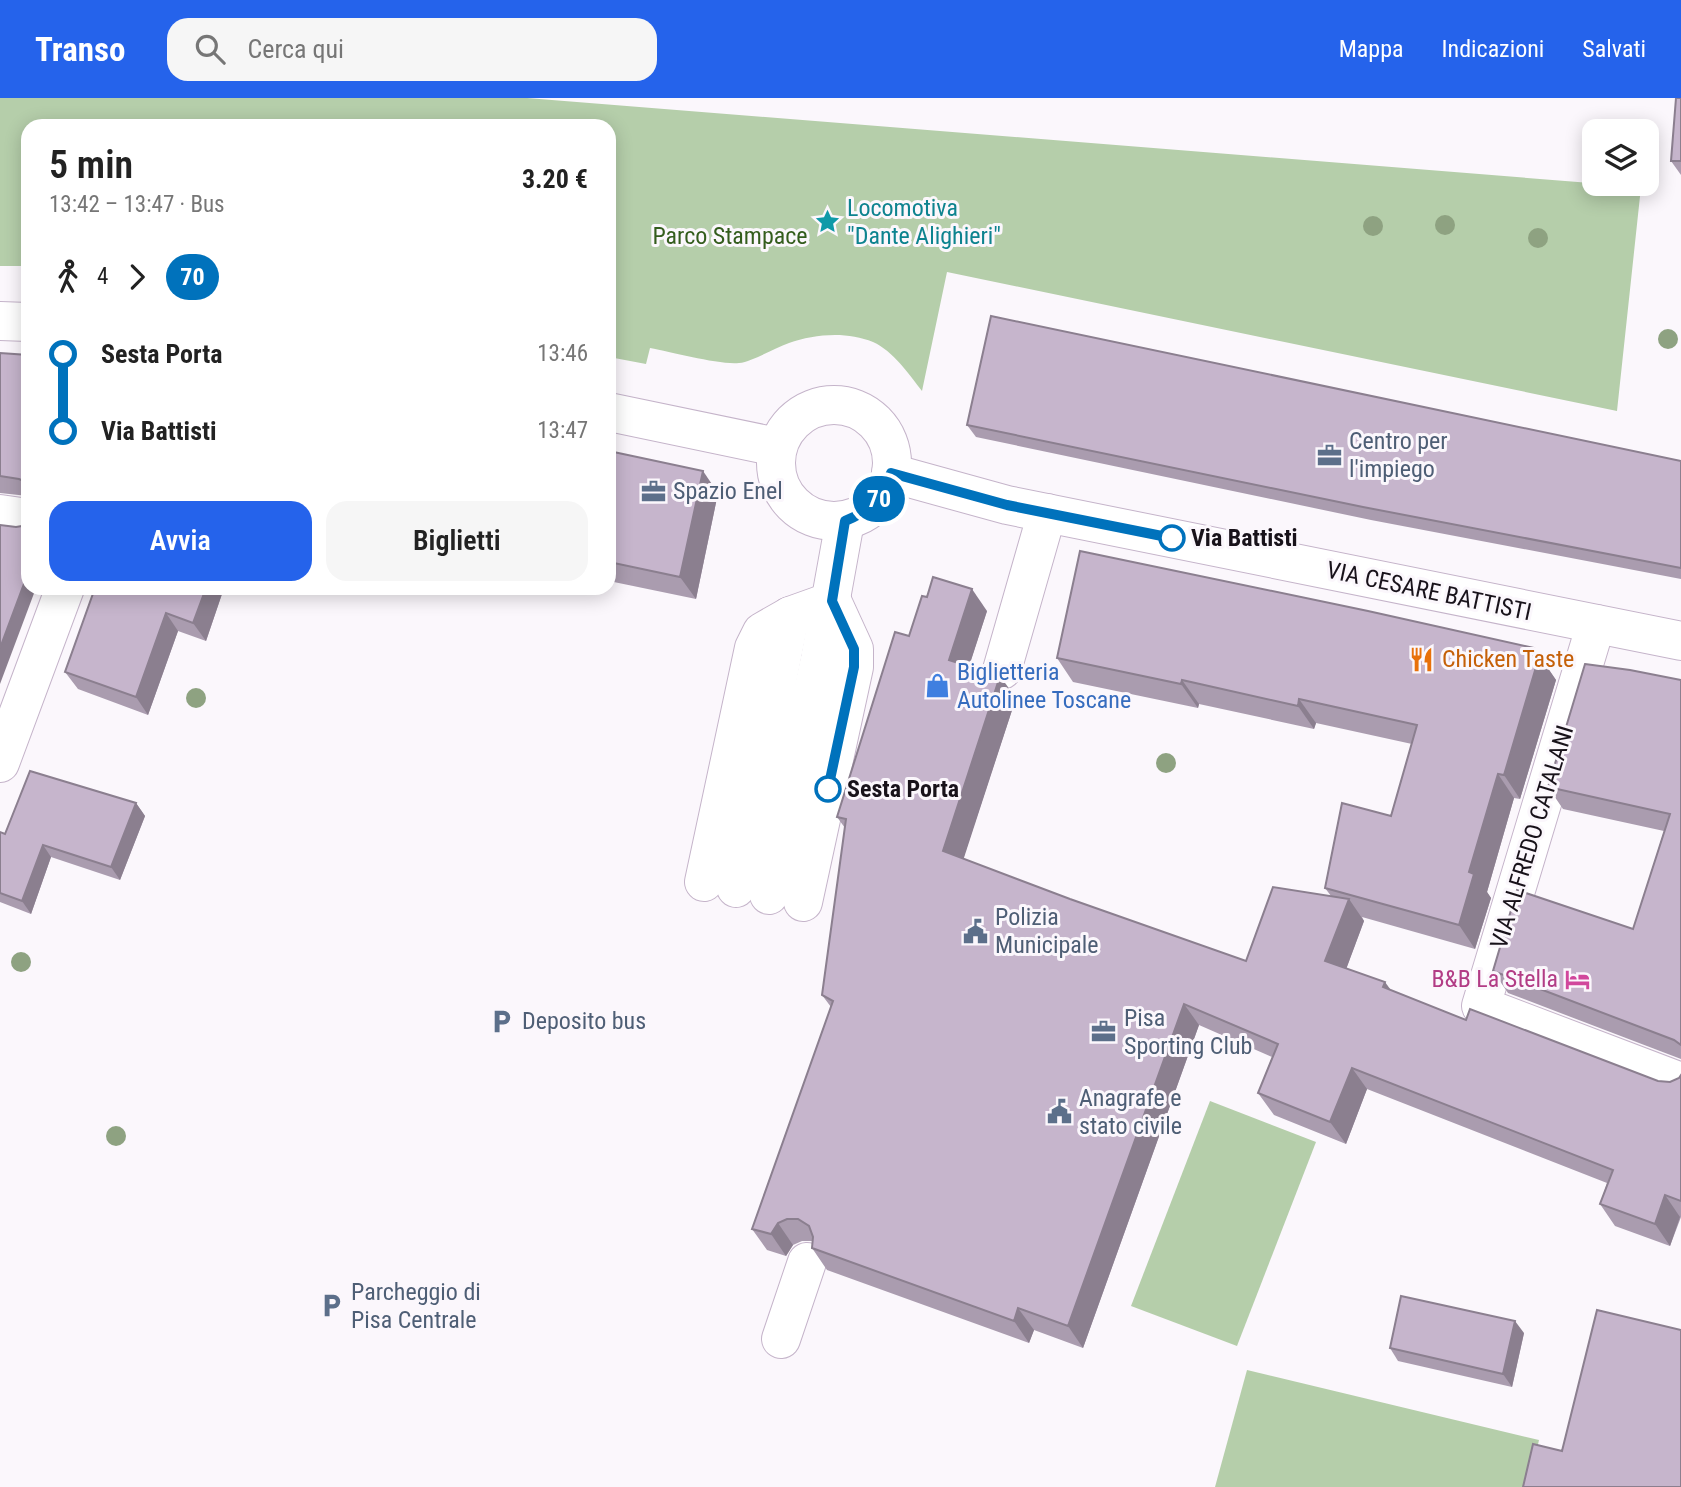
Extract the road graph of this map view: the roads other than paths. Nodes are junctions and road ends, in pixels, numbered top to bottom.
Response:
1 (0, 321) edge
2 (21, 321) edge
3 (616, 413) edge
4 (777, 447) junction
5 (891, 473) junction
6 (1047, 513) junction
7 (0, 514) edge
8 (21, 517) edge
9 (845, 521) junction
10 (62, 595) edge
11 (832, 601) junction
12 (1596, 624) junction
13 (1681, 641) edge
14 (1002, 670) dead end
15 (0, 763) edge
16 (1681, 1082) edge
17 (807, 1262) edge
18 (781, 1339) dead end

1 - 2 main road
3 - 4 main road
4 - 5 main road
4 - 9 main road
5 - 6 main road, VIA CESARE BATTISTI
5 - 9 main road
6 - 12 main road, VIA CESARE BATTISTI
6 - 14 main road
7 - 8 main road
9 - 11 main road
10 - 15 main road
11 - 11 main road
12 - 13 main road, VIA CESARE BATTISTI
12 - 16 main road, VIA ALFREDO CATALANI
17 - 18 main road

